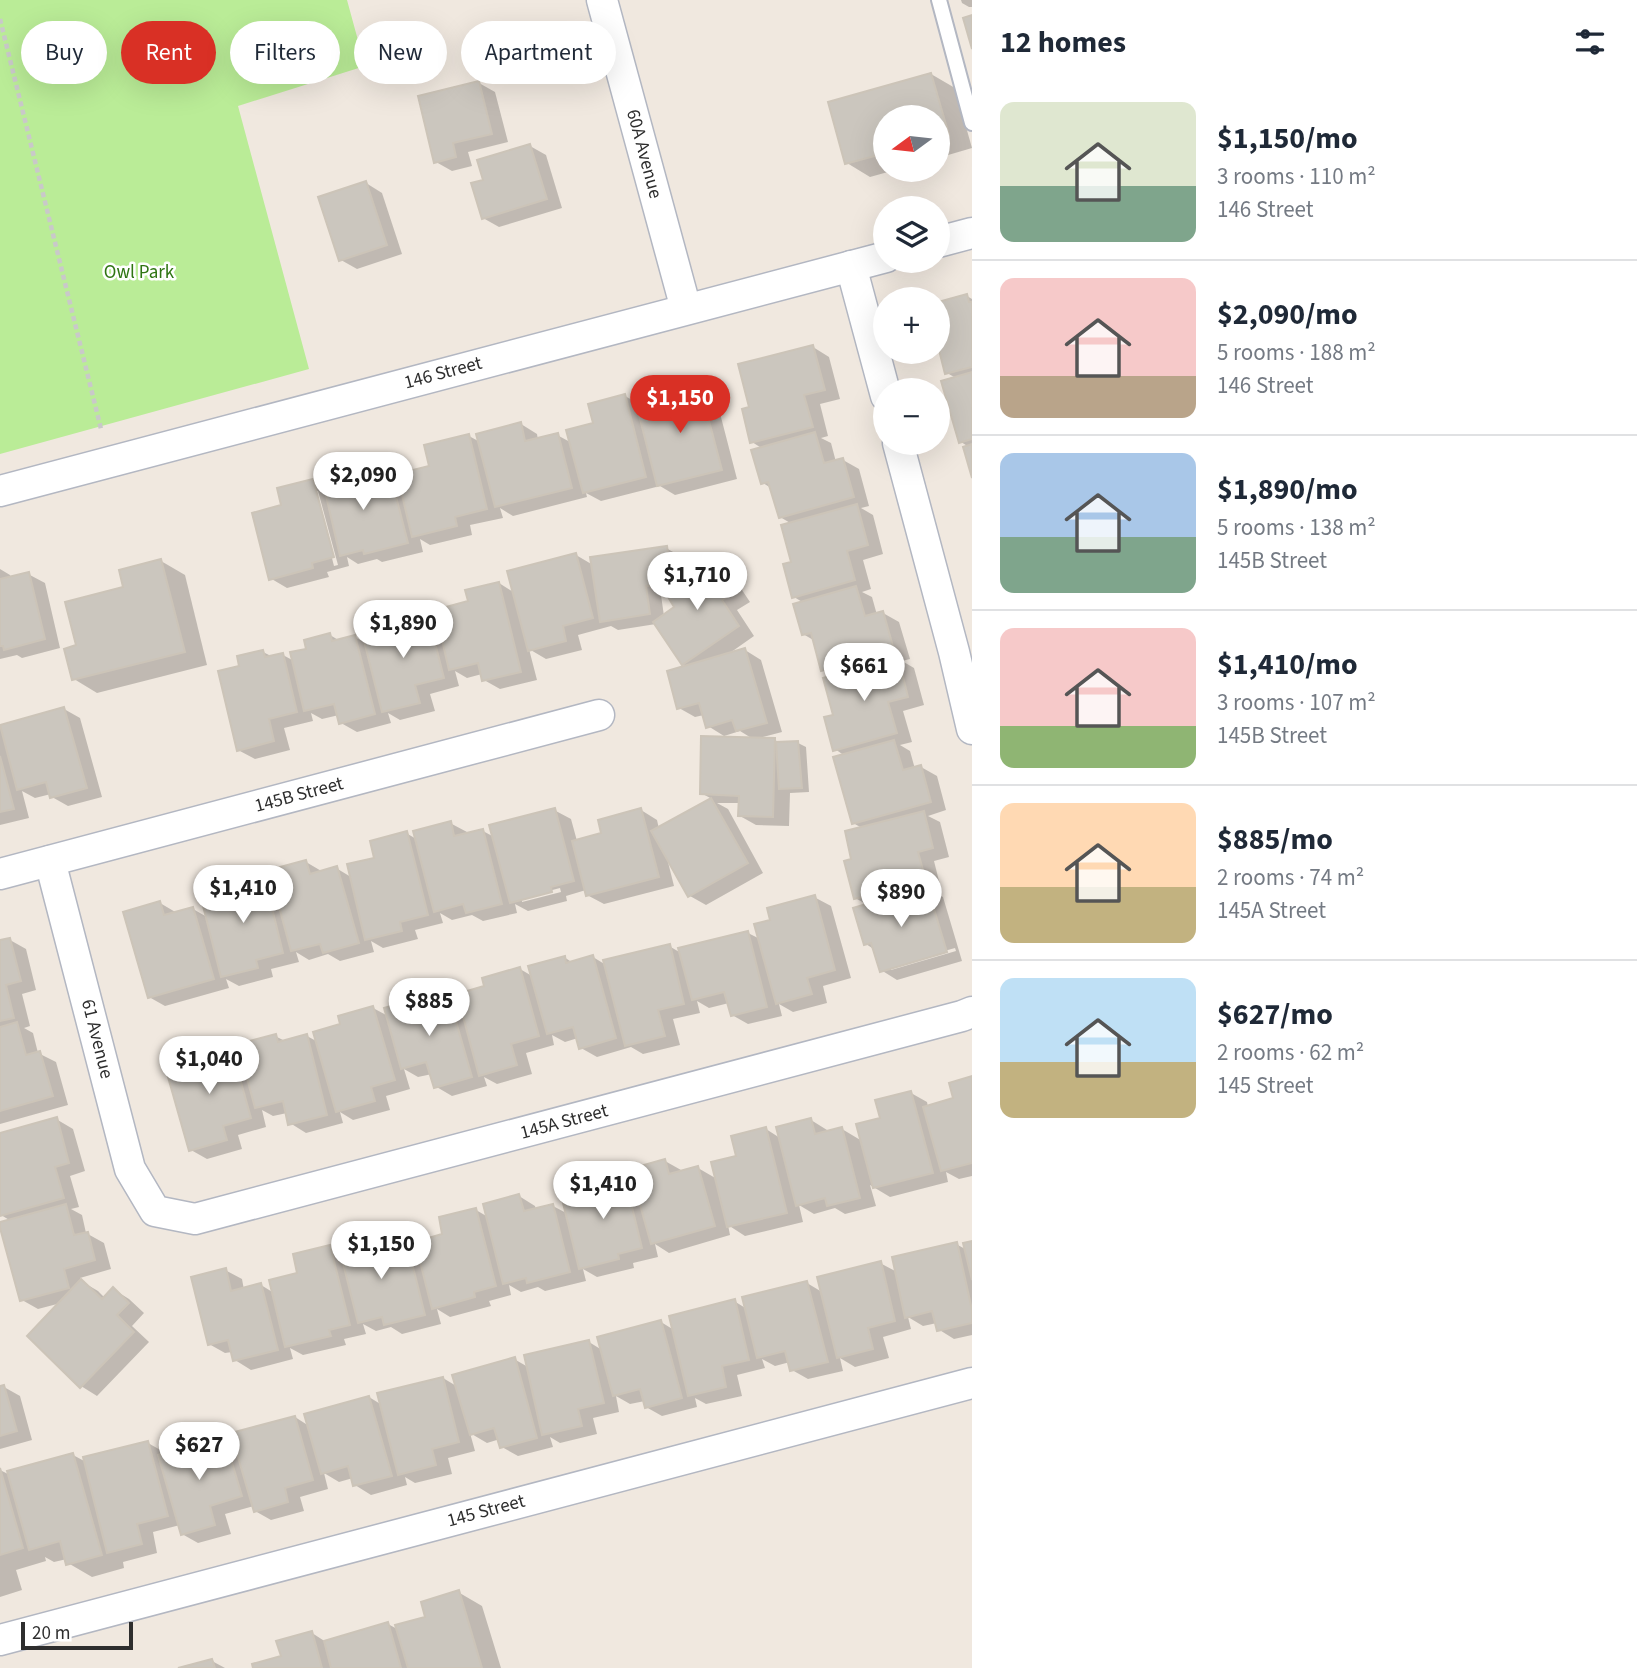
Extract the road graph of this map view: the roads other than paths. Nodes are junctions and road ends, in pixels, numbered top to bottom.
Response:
1 (602, 0) edge
2 (939, 0) edge
3 (972, 123) edge
4 (972, 233) edge
5 (950, 239) edge
6 (873, 260) edge
7 (851, 266) junction
8 (686, 309) junction
9 (881, 378) edge
10 (901, 455) edge
11 (0, 491) edge
12 (598, 715) dead end
13 (972, 729) edge
14 (50, 861) junction
15 (0, 874) edge
16 (972, 1012) edge
17 (155, 1211) joint
18 (972, 1383) edge
19 (0, 1640) edge

1 - 8 street, 60A Avenue
2 - 3 lane
4 - 5 street
6 - 7 street, 146 Street
7 - 8 street, 146 Street
7 - 9 street
8 - 11 street, 146 Street
10 - 13 street
12 - 14 street, 145B Street
14 - 15 street, 145B Street
14 - 17 street, 61 Avenue
16 - 17 street, 145A Street
18 - 19 street, 145 Street

